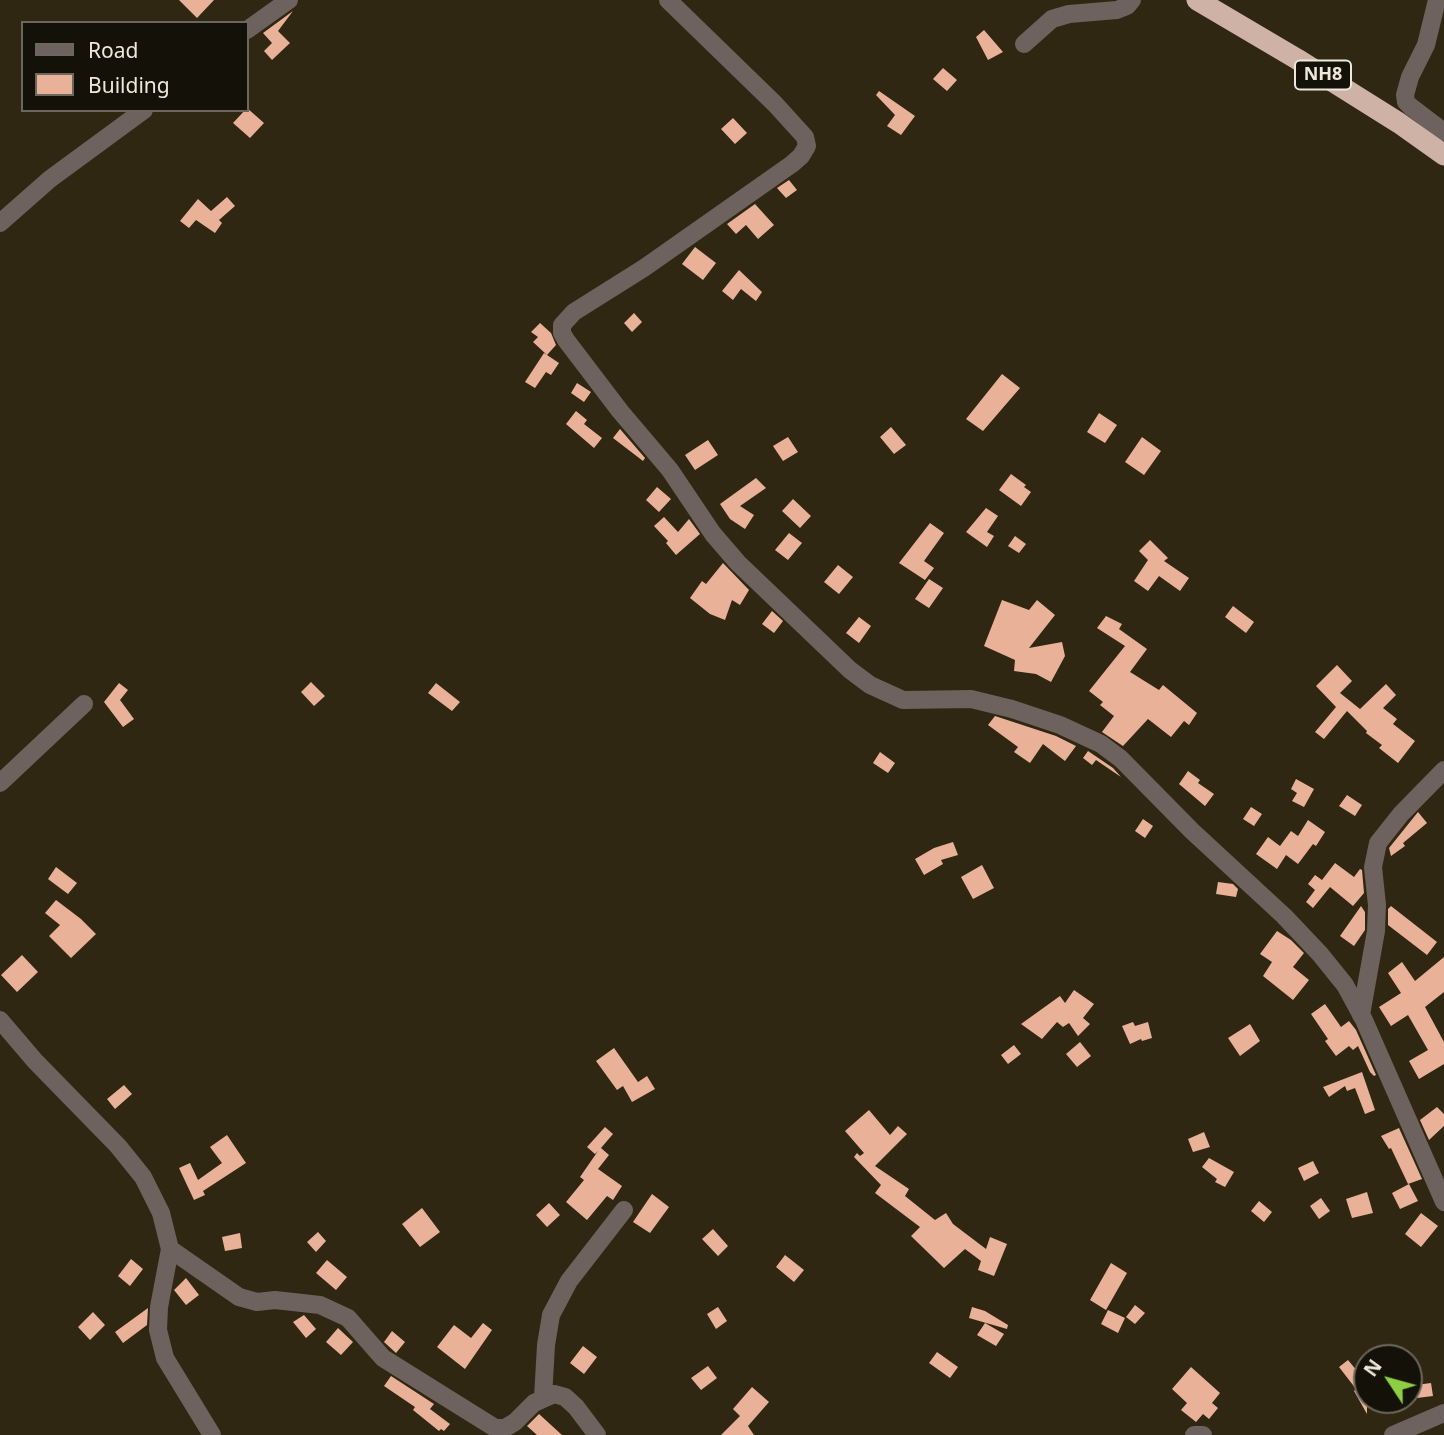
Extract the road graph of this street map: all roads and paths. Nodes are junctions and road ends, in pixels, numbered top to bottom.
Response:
1 (289, 0) edge
2 (668, 0) edge
3 (1132, 0) edge
4 (1197, 0) edge
5 (1437, 0) edge
6 (248, 29) edge
7 (1024, 44) dead end
8 (141, 112) edge
9 (1443, 147) edge
10 (0, 223) edge
11 (84, 704) dead end
12 (1444, 770) edge
13 (0, 783) edge
14 (1361, 1014) junction
15 (0, 1020) edge
16 (1444, 1202) edge
17 (624, 1209) dead end
18 (170, 1249) junction
19 (543, 1398) junction
20 (1444, 1413) edge
21 (212, 1435) edge
22 (597, 1435) edge
23 (1194, 1435) edge
24 (1203, 1435) edge
25 (1394, 1435) edge

1 - 6 street
2 - 14 street
3 - 7 street
4 - 9 highway, NH8
5 - 9 street
8 - 10 street
11 - 13 street
12 - 14 street
14 - 16 street
15 - 18 street
17 - 19 street
18 - 19 street
18 - 21 street
19 - 22 street
20 - 25 street
23 - 24 street

